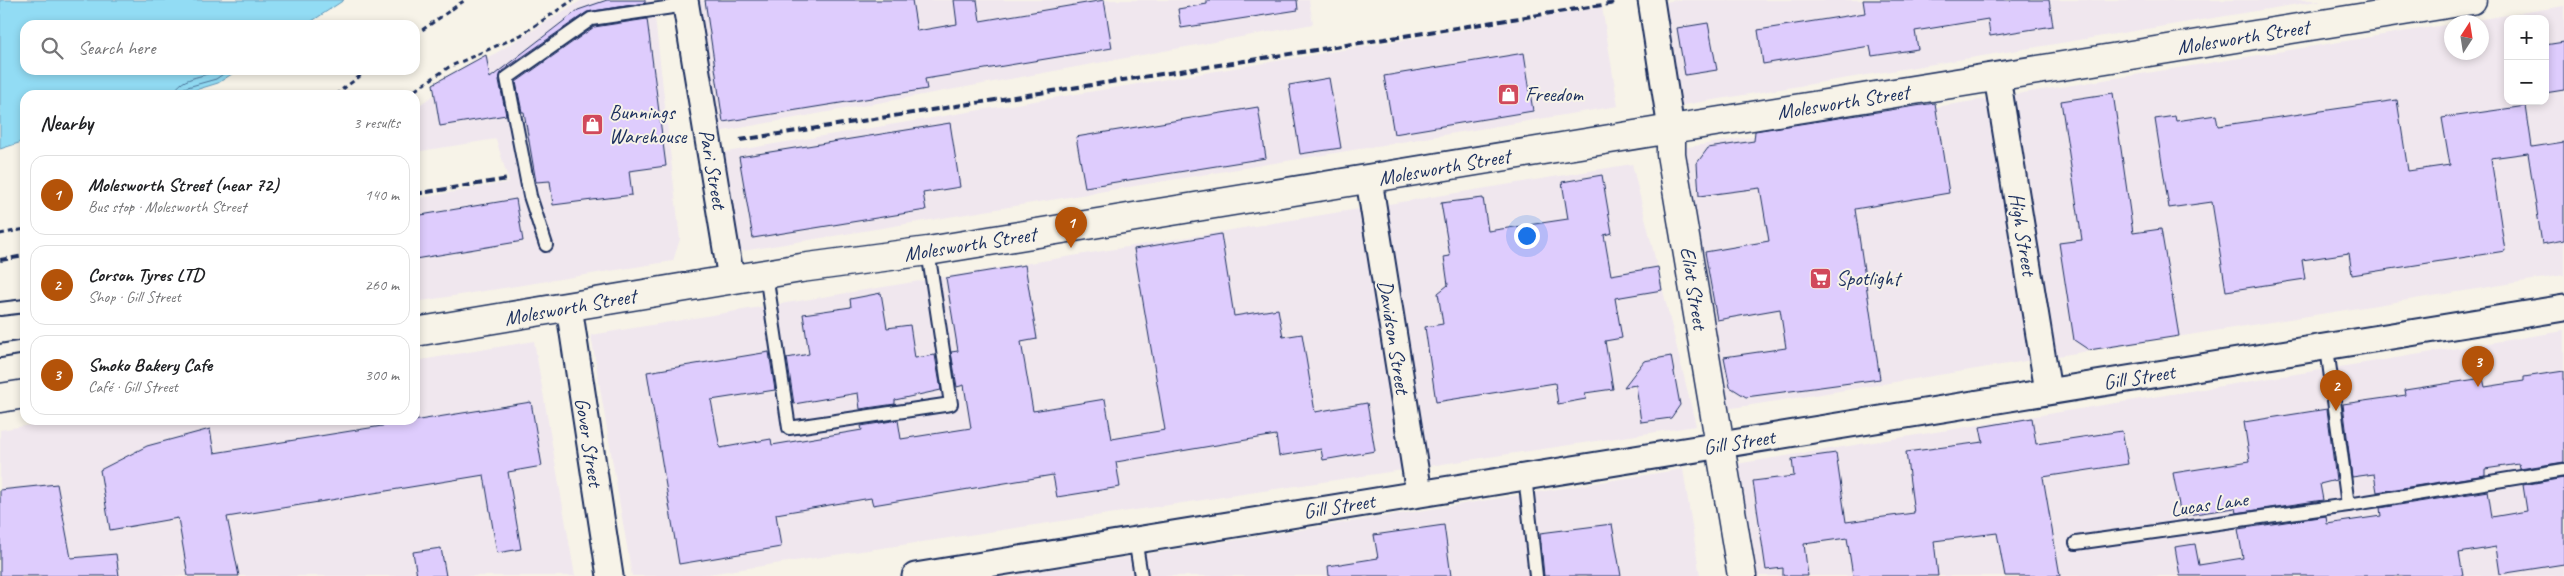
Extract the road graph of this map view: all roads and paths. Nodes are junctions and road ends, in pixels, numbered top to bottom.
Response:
1 (464, 0) edge
2 (573, 0) edge
3 (1651, 0) edge
4 (2472, 0) edge
5 (686, 2) edge
6 (420, 31) edge
7 (361, 75) edge
8 (1997, 77) junction
9 (342, 90) edge
10 (415, 90) edge
11 (1671, 129) junction
12 (1369, 180) junction
13 (20, 230) edge
14 (0, 234) edge
15 (546, 245) dead end
16 (928, 251) junction
17 (766, 274) junction
18 (731, 279) junction
19 (20, 307) edge
20 (569, 307) junction
21 (2564, 308) edge
22 (0, 309) edge
23 (420, 331) edge
24 (20, 348) edge
25 (2327, 348) junction
26 (0, 351) edge
27 (2048, 391) junction
28 (20, 395) edge
29 (0, 398) edge
30 (1720, 445) junction
31 (2564, 470) edge
32 (1524, 476) junction
33 (1419, 493) junction
34 (2348, 505) junction
35 (1136, 540) junction
36 (2076, 543) dead end
37 (610, 576) edge
38 (915, 576) edge
39 (1141, 576) edge
40 (1536, 576) edge
41 (1742, 576) edge

1 - 6 path
2 - 10 path
3 - 11 street, Eliot Street
4 - 8 main road, Molesworth Street
5 - 15 lane
5 - 18 street, Pari Street
7 - 9 path
8 - 11 main road, Molesworth Street
8 - 27 street, High Street
11 - 12 main road, Molesworth Street
11 - 30 main road, Eliot Street
12 - 16 main road, Molesworth Street
12 - 33 street, Davidson Street
13 - 14 path
16 - 17 main road, Molesworth Street
16 - 17 lane
17 - 18 main road, Molesworth Street
18 - 20 main road, Molesworth Street
19 - 22 lane
20 - 23 main road, Molesworth Street
20 - 37 street, Gover Street
21 - 25 street, Gill Street
24 - 26 lane
25 - 27 street, Gill Street
25 - 34 lane
27 - 30 street, Gill Street
28 - 29 main road
30 - 32 street, Gill Street
30 - 41 main road, Eliot Street
31 - 34 lane, Lucas Lane
32 - 33 street, Gill Street
32 - 40 lane
33 - 35 street, Gill Street
34 - 36 lane, Lucas Lane
35 - 38 street, Gill Street
35 - 39 lane

